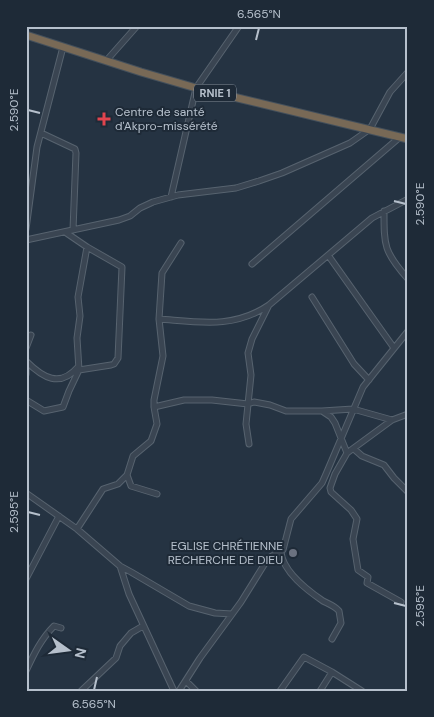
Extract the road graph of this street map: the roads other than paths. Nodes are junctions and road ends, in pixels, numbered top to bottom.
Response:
1 (137, 26) edge
2 (239, 26) edge
3 (26, 35) edge
4 (63, 47) junction
5 (106, 61) junction
6 (408, 72) edge
7 (196, 88) junction
8 (370, 129) junction
9 (40, 133) junction
10 (404, 138) edge
11 (171, 197) junction
12 (408, 199) edge
13 (384, 211) junction
14 (26, 229) edge
15 (73, 230) junction
16 (66, 232) junction
17 (26, 240) edge
18 (181, 243) dead end
19 (87, 247) junction
20 (328, 254) junction
21 (252, 264) dead end
22 (408, 279) edge
23 (312, 297) dead end
24 (269, 305) junction
25 (252, 315) junction
26 (159, 319) junction
27 (258, 326) junction
28 (408, 330) edge
29 (32, 335) dead end
30 (406, 336) edge
31 (26, 348) edge
32 (394, 348) junction
33 (26, 362) edge
34 (79, 368) junction
35 (26, 374) edge
36 (368, 380) junction
37 (26, 400) edge
38 (251, 403) junction
39 (154, 407) junction
40 (353, 409) junction
41 (322, 411) junction
42 (408, 414) edge
43 (392, 420) junction
44 (342, 437) junction
45 (249, 444) dead end
46 (354, 449) junction
47 (347, 453) junction
48 (127, 475) junction
49 (118, 484) junction
50 (131, 486) junction
51 (408, 492) edge
52 (26, 493) edge
53 (157, 494) dead end
54 (58, 516) junction
55 (77, 529) junction
56 (281, 552) junction
57 (120, 566) junction
58 (26, 579) edge
59 (401, 602) dead end
60 (232, 614) junction
61 (143, 626) junction
62 (61, 628) dead end
63 (332, 639) dead end
64 (26, 671) edge
65 (332, 672) junction
66 (186, 680) junction
67 (81, 691) edge
68 (174, 691) edge
69 (179, 691) edge
70 (196, 691) edge
71 (280, 691) edge
72 (320, 691) edge
73 (362, 691) edge

1 - 5 street
2 - 7 street
3 - 4 highway, RNIE 1
4 - 5 highway, RNIE 1
4 - 9 street
5 - 7 highway, RNIE 1
6 - 8 street
7 - 8 highway, RNIE 1
7 - 11 street
8 - 10 highway, RNIE 1
8 - 11 street
9 - 14 street
9 - 15 street
10 - 21 street
11 - 15 street
12 - 13 street
13 - 20 street
13 - 22 street
15 - 16 street
16 - 17 street
16 - 19 street
18 - 26 street
19 - 34 street
19 - 34 street
20 - 24 street
20 - 32 street
23 - 36 street
24 - 25 street
24 - 27 street
25 - 26 street
25 - 27 street
26 - 39 street
27 - 38 street
28 - 30 street
29 - 31 street
30 - 32 street
32 - 36 street
33 - 34 street
33 - 35 street
34 - 37 street
36 - 40 street
38 - 39 street
38 - 41 street
38 - 45 street
39 - 48 street
40 - 41 street
40 - 43 street
40 - 44 street
41 - 44 street
42 - 43 street
43 - 46 street
44 - 47 street
44 - 56 street
46 - 47 street
46 - 51 street
47 - 59 street
48 - 49 street
48 - 50 street
49 - 50 street
49 - 55 street
50 - 53 street
52 - 54 street
54 - 55 street
54 - 58 street
55 - 57 street
56 - 60 street
56 - 63 street
57 - 60 street
57 - 61 street
60 - 66 street
61 - 67 street
61 - 68 street
62 - 64 street
65 - 71 street
65 - 72 street
65 - 73 street
66 - 69 street
66 - 70 street

